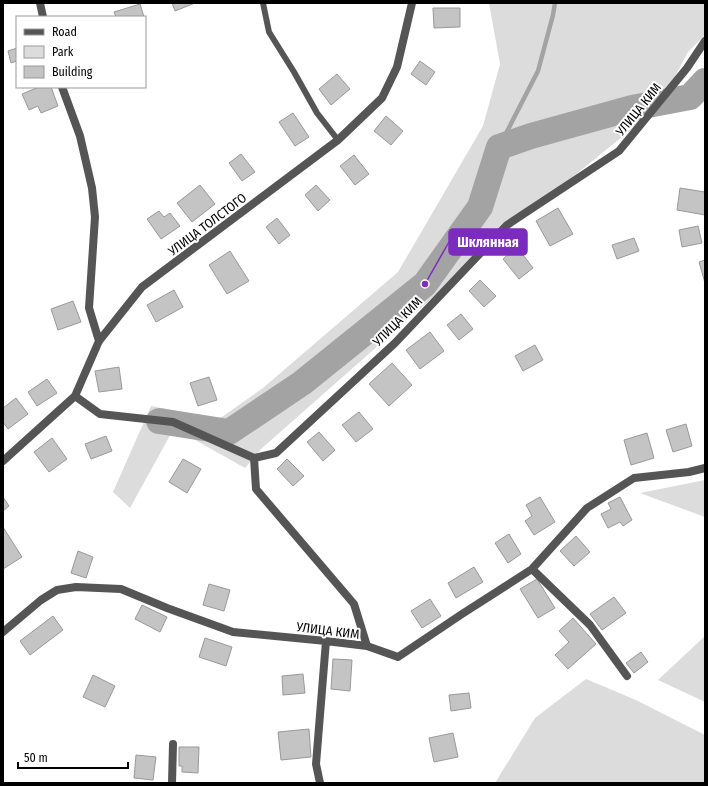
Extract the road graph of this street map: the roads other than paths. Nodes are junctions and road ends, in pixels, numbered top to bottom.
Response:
1 (40, 3) edge
2 (263, 3) edge
3 (412, 3) edge
4 (43, 16) edge
5 (705, 41) edge
6 (62, 88) edge
7 (338, 140) junction
8 (99, 341) junction
9 (75, 396) junction
10 (254, 458) junction
11 (3, 461) edge
12 (705, 468) edge
13 (532, 569) junction
14 (3, 632) edge
15 (326, 641) junction
16 (367, 646) junction
17 (627, 676) dead end
18 (173, 744) dead end
19 (172, 783) edge
20 (320, 783) edge

1 - 4 street
2 - 7 lane
3 - 7 street, УЛИЦА ТОЛСТОГО
5 - 10 street, УЛИЦА КИМ
6 - 8 street
7 - 8 street, УЛИЦА ТОЛСТОГО
8 - 9 street, УЛИЦА ТОЛСТОГО
9 - 10 street
9 - 11 street, УЛИЦА ТОЛСТОГО
10 - 16 street
12 - 13 street, УЛИЦА КИМ
13 - 16 street, УЛИЦА КИМ
13 - 17 street
14 - 15 street, УЛИЦА КИМ
15 - 16 street, УЛИЦА КИМ
15 - 20 street
18 - 19 street

